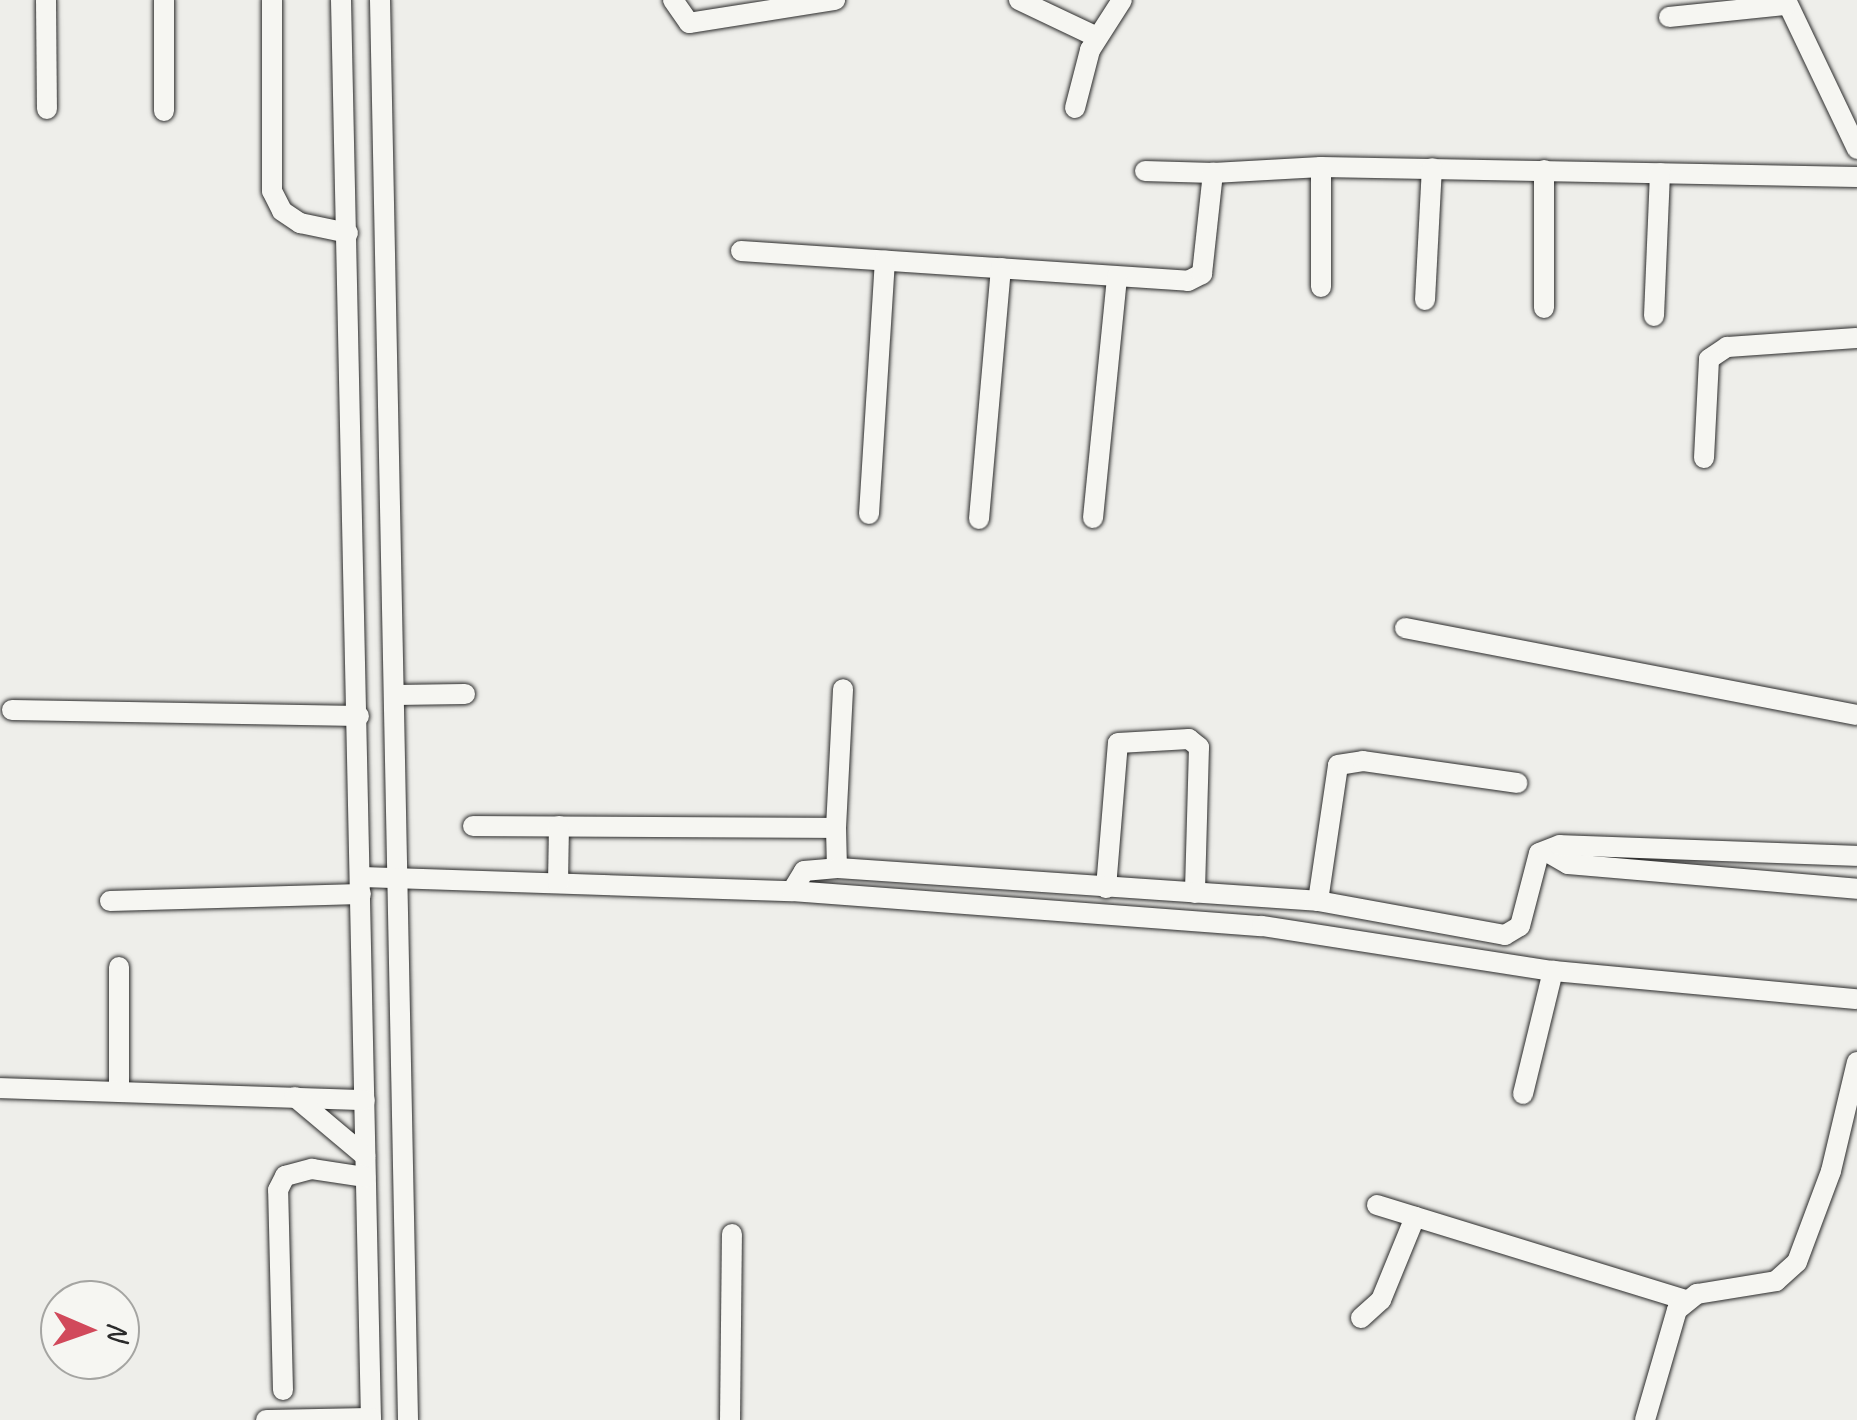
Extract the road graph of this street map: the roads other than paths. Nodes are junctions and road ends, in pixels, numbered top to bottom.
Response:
1 (46, 0) edge
2 (164, 0) edge
3 (272, 0) edge
4 (342, 0) edge
5 (380, 0) edge
6 (673, 0) edge
7 (835, 0) edge
8 (1019, 0) edge
9 (1122, 0) edge
10 (1786, 2) edge
11 (1669, 18) dead end
12 (1097, 37) junction
13 (1075, 108) dead end
14 (47, 109) dead end
15 (164, 111) dead end
16 (1857, 149) edge
17 (1321, 167) junction
18 (1432, 168) junction
19 (1544, 170) junction
20 (1145, 171) dead end
21 (1212, 173) junction
22 (1660, 173) junction
23 (1857, 178) edge
24 (348, 233) junction
25 (741, 251) dead end
26 (885, 261) junction
27 (1001, 268) junction
28 (1117, 277) junction
29 (1322, 287) dead end
30 (1426, 300) dead end
31 (1544, 308) dead end
32 (1654, 316) dead end
33 (1857, 338) edge
34 (1704, 458) dead end
35 (868, 514) dead end
36 (980, 518) dead end
37 (1093, 518) dead end
38 (1405, 628) dead end
39 (844, 689) dead end
40 (396, 694) junction
41 (465, 694) dead end
42 (12, 710) dead end
43 (1857, 715) edge
44 (359, 716) junction
45 (1516, 782) dead end
46 (473, 826) dead end
47 (558, 826) junction
48 (836, 828) junction
49 (1692, 849) junction
50 (1549, 853) junction
51 (1851, 856) edge
52 (837, 868) junction
53 (1689, 875) junction
54 (378, 881) junction
55 (558, 883) junction
56 (1106, 888) junction
57 (1849, 888) edge
58 (792, 891) junction
59 (1195, 893) junction
60 (110, 901) dead end
61 (1318, 901) junction
62 (118, 966) dead end
63 (1553, 971) junction
64 (1857, 999) edge
65 (1857, 1062) edge
66 (0, 1088) edge
67 (119, 1088) junction
68 (1524, 1094) dead end
69 (296, 1096) junction
70 (365, 1100) junction
71 (365, 1166) junction
72 (1377, 1205) dead end
73 (1415, 1217) junction
74 (732, 1234) dead end
75 (1686, 1300) junction
76 (1361, 1318) dead end
77 (282, 1390) dead end
78 (371, 1419) edge
79 (266, 1420) edge
80 (408, 1420) edge
81 (730, 1420) edge
82 (1645, 1420) edge

1 - 14 street
2 - 15 street
3 - 24 street
4 - 24 street
5 - 40 street
6 - 7 street
8 - 12 street
9 - 12 street
10 - 11 street
10 - 16 street
12 - 13 street
17 - 18 street
17 - 21 street
17 - 29 street
18 - 19 street
18 - 30 street
19 - 22 street
19 - 31 street
20 - 21 street
21 - 28 street
22 - 23 street
22 - 32 street
24 - 44 street
25 - 26 street
26 - 27 street
26 - 35 street
27 - 28 street
27 - 36 street
28 - 37 street
33 - 34 street
38 - 43 street
39 - 48 street
40 - 41 street
40 - 54 street
42 - 44 street
44 - 54 street
45 - 61 street
46 - 47 street
47 - 48 street
47 - 55 street
48 - 52 street
49 - 50 street
49 - 51 street
49 - 53 street
50 - 53 street
50 - 61 street
51 - 57 street
52 - 56 street
52 - 58 street
53 - 57 street
54 - 55 street
54 - 60 street
54 - 70 street
54 - 80 street
55 - 58 street
56 - 59 street
56 - 59 street
58 - 63 street
59 - 61 street
62 - 67 street
63 - 64 street
63 - 68 street
65 - 75 street
66 - 67 street
67 - 69 street
69 - 70 street
69 - 71 street
70 - 71 street
71 - 77 street
71 - 78 street
72 - 73 street
73 - 75 street
73 - 76 street
74 - 81 street
75 - 82 street
78 - 79 street

